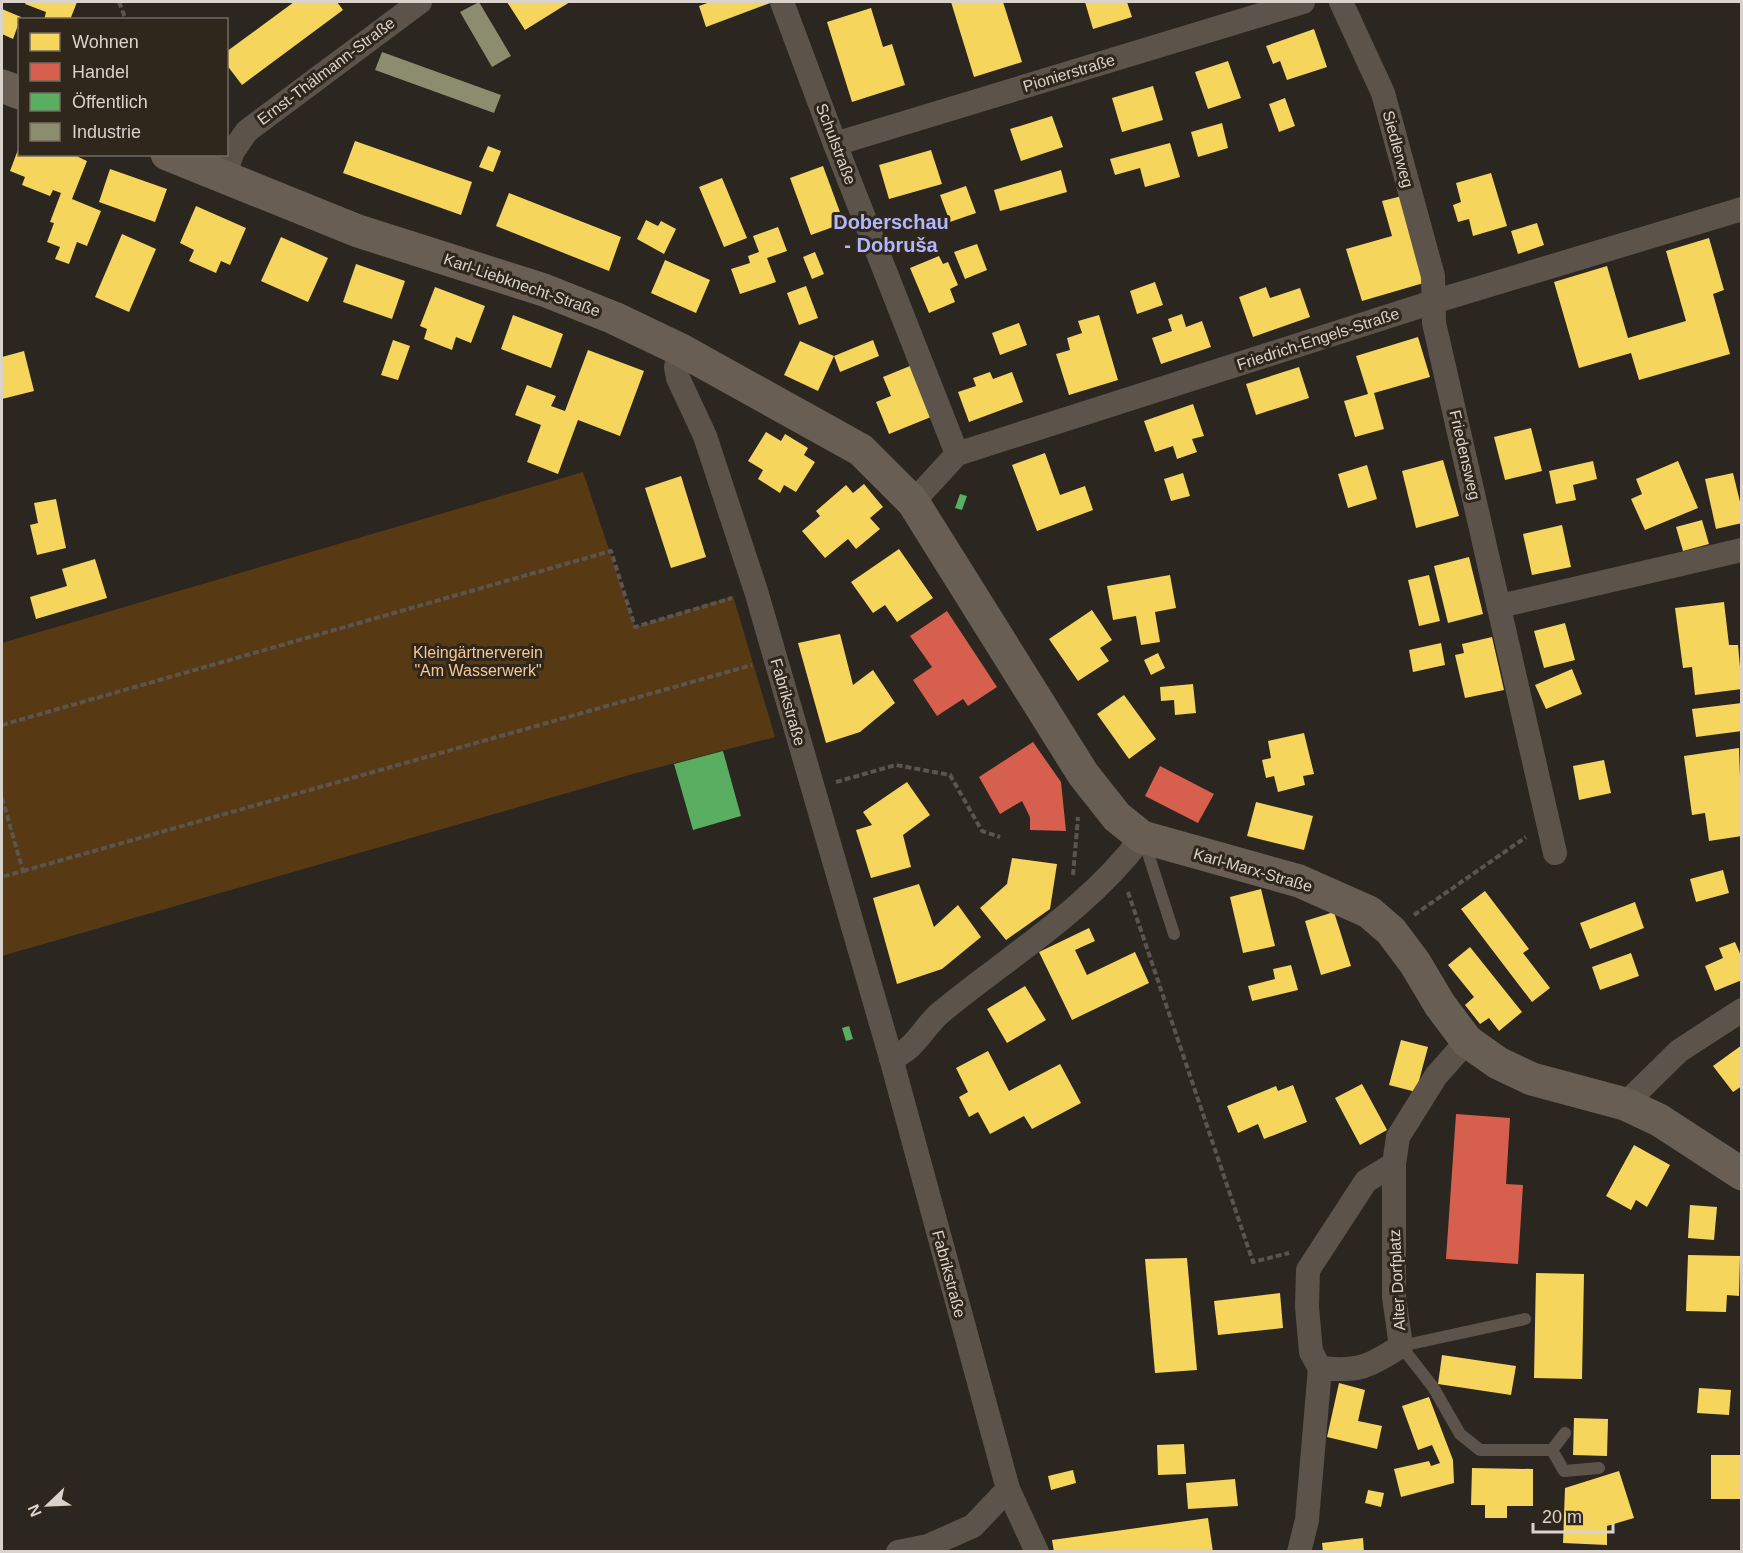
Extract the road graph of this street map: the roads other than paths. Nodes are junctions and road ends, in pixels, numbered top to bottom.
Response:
1 (782, 2) edge
2 (1303, 2) edge
3 (1341, 2) edge
4 (416, 3) edge
5 (2, 86) edge
6 (18, 92) edge
7 (835, 144) junction
8 (171, 156) edge
9 (223, 179) junction
10 (1742, 209) edge
11 (1433, 302) junction
12 (681, 350) junction
13 (957, 454) junction
14 (913, 502) junction
15 (1742, 550) edge
16 (1500, 606) junction
17 (1142, 837) junction
18 (1555, 853) dead end
19 (1174, 934) dead end
20 (1742, 1010) edge
21 (1467, 1041) junction
22 (891, 1058) junction
23 (1626, 1104) junction
24 (1394, 1164) junction
25 (1742, 1174) edge
26 (1525, 1319) dead end
27 (1401, 1346) junction
28 (1320, 1368) junction
29 (1564, 1433) dead end
30 (1552, 1450) junction
31 (1599, 1468) dead end
32 (1008, 1489) junction
33 (898, 1551) edge
34 (1037, 1551) edge
35 (1299, 1551) edge

1 - 7 street, Schulstraße
2 - 7 street, Pionierstraße
3 - 11 street, Siedlerweg
4 - 9 street, Ernst-Thälmann-Straße
5 - 6 street
7 - 13 street, Schulstraße
8 - 9 street, Karl-Liebknecht-Straße
9 - 12 street, Karl-Liebknecht-Straße
10 - 11 street, Friedrich-Engels-Straße
11 - 13 street, Friedrich-Engels-Straße
11 - 16 street, Friedensweg
12 - 14 street, Karl-Liebknecht-Straße
12 - 22 street, Fabrikstraße
13 - 14 street, Friedrich-Engels-Straße
14 - 17 street, Karl-Marx-Straße
15 - 16 street
16 - 18 street, Friedensweg
17 - 19 lane
17 - 21 street, Karl-Marx-Straße
17 - 22 street
20 - 23 street
21 - 23 street, Karl-Marx-Straße
21 - 24 street, Alter Dorfplatz
22 - 32 street, Fabrikstraße
23 - 25 street, Karl-Marx-Straße
24 - 27 street, Alter Dorfplatz
24 - 28 street
26 - 27 lane
27 - 28 street, Alter Dorfplatz
27 - 30 lane
28 - 35 street
29 - 30 lane
30 - 31 lane
32 - 33 street
32 - 34 street, Fabrikstraße

